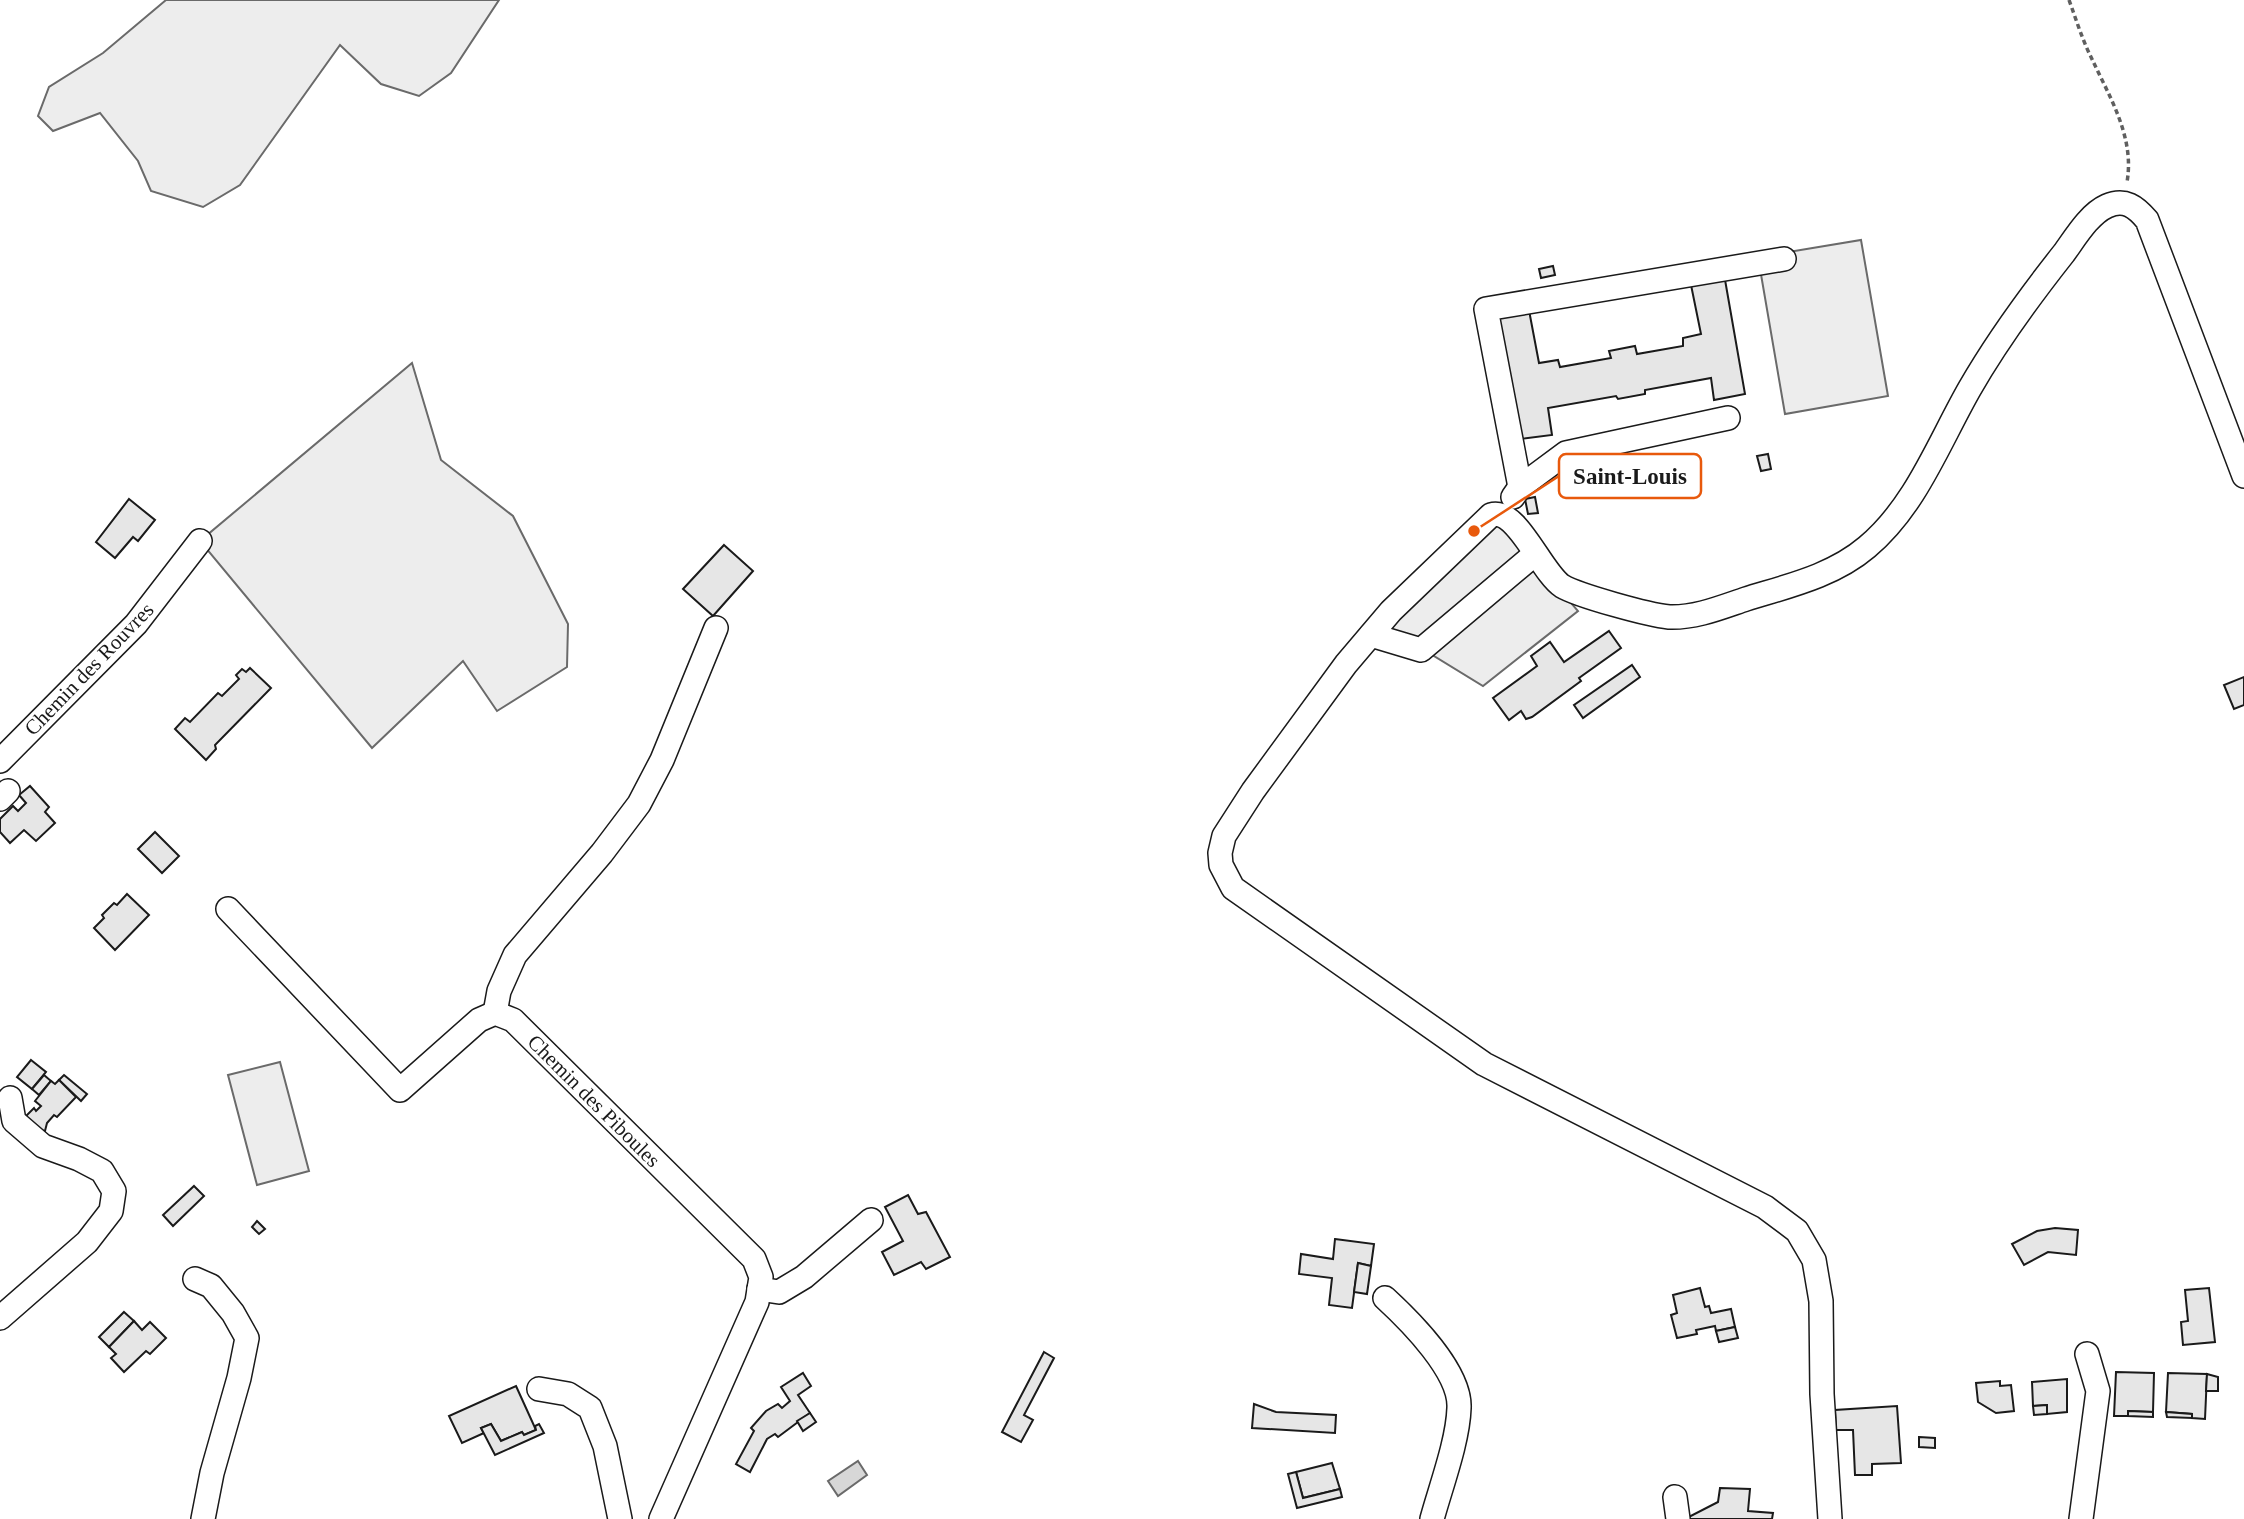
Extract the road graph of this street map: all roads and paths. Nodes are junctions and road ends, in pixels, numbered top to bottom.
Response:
1 (2069, 0) edge
2 (2123, 203) junction
3 (1784, 260) dead end
4 (1728, 418) dead end
5 (2244, 476) edge
6 (1520, 487) junction
7 (1502, 514) junction
8 (200, 541) dead end
9 (1535, 554) junction
10 (716, 628) dead end
11 (1371, 635) junction
12 (0, 761) edge
13 (228, 909) dead end
14 (495, 1013) junction
15 (10, 1098) dead end
16 (871, 1220) dead end
17 (195, 1279) dead end
18 (759, 1289) junction
19 (1385, 1298) dead end
20 (0, 1318) edge
21 (2087, 1354) dead end
22 (539, 1389) dead end
23 (203, 1519) edge
24 (620, 1519) edge
25 (661, 1519) edge
26 (1432, 1519) edge
27 (1830, 1519) edge
28 (2081, 1519) edge

1 - 2 path
2 - 5 street
2 - 9 street
3 - 6 street
4 - 6 street
6 - 7 street
7 - 9 street
7 - 11 street
8 - 12 street, Chemin des Rouvres
9 - 11 street
10 - 14 street
11 - 27 street
13 - 14 street
14 - 18 street, Chemin des Piboules
15 - 20 street
16 - 18 street
17 - 23 street
18 - 25 street
19 - 26 street
21 - 28 street
22 - 24 street

